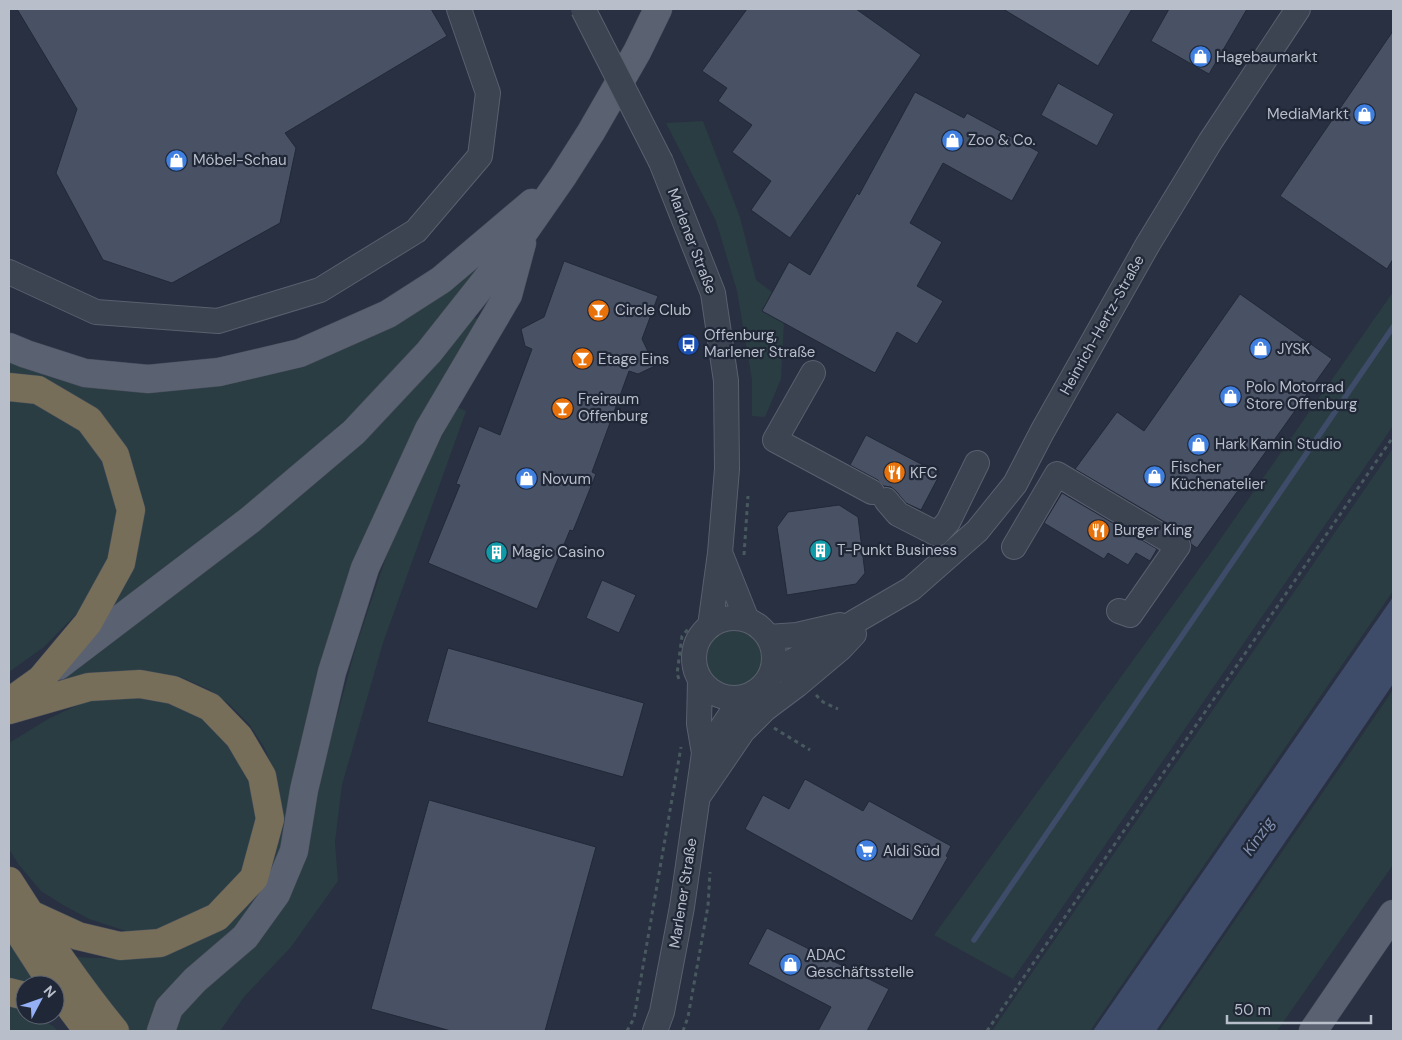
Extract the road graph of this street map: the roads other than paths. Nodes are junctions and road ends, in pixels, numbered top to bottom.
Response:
1 (459, 9) edge
2 (583, 9) edge
3 (658, 9) edge
4 (1298, 9) edge
5 (563, 176) junction
6 (524, 232) junction
7 (13, 274) edge
8 (9, 347) edge
9 (813, 373) dead end
10 (9, 387) edge
11 (977, 463) dead end
12 (1014, 547) dead end
13 (720, 553) junction
14 (1120, 612) dead end
15 (865, 616) junction
16 (747, 620) junction
17 (701, 625) junction
18 (768, 637) junction
19 (772, 673) junction
20 (41, 679) junction
21 (690, 682) junction
22 (742, 698) junction
23 (9, 702) edge
24 (9, 710) edge
25 (704, 753) junction
26 (698, 798) junction
27 (9, 881) edge
28 (1393, 914) edge
29 (19, 916) edge
30 (48, 975) edge
31 (65, 1005) edge
32 (73, 1019) edge
33 (115, 1031) edge
34 (161, 1031) edge
35 (655, 1031) edge
36 (1312, 1031) edge

1 - 7 street
2 - 13 street, Marlener Straße, bridge
3 - 5 main road
4 - 15 street, Heinrich-Hertz-Straße
5 - 6 main road
5 - 8 main road
6 - 20 main road
6 - 34 main road
9 - 11 street
10 - 20 highway
12 - 14 street
13 - 16 street, Marlener Straße
13 - 17 street, Marlener Straße
15 - 18 street, Heinrich-Hertz-Straße
15 - 19 street, Heinrich-Hertz-Straße
15 - 26 street, Heinrich-Hertz-Straße
16 - 17 street
16 - 18 street
17 - 21 street
18 - 19 street
19 - 22 street
20 - 23 highway
21 - 22 street
21 - 25 street, Marlener Straße
22 - 25 street, Marlener Straße
24 - 29 highway
25 - 26 street, Marlener Straße
26 - 35 street, Marlener Straße
27 - 29 highway
28 - 36 main road
29 - 30 highway
29 - 33 highway
31 - 32 highway

